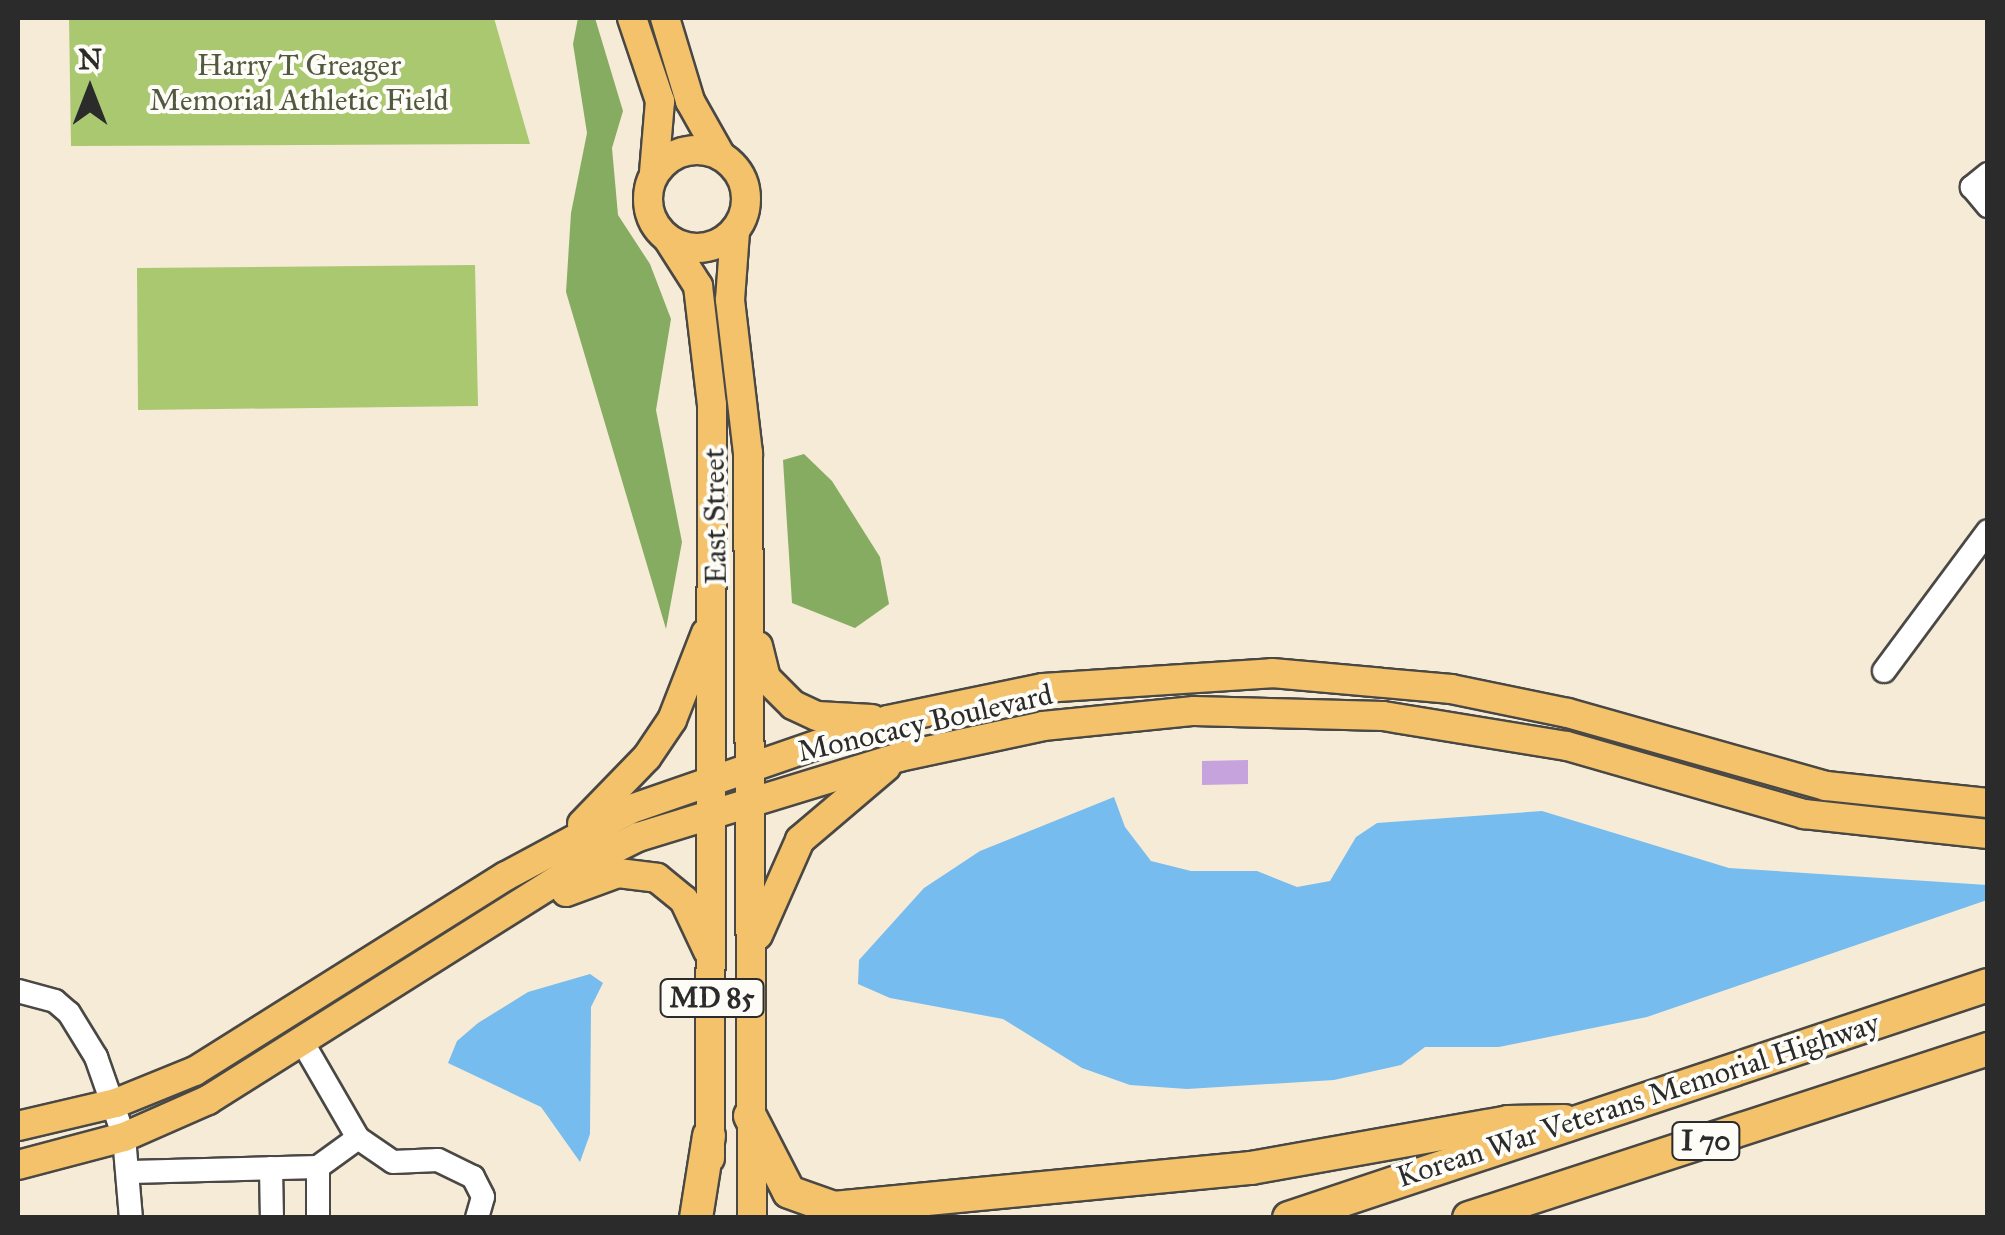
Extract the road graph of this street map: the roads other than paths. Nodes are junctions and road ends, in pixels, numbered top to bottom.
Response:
1 (632, 18) edge
2 (665, 18) edge
3 (721, 156) junction
4 (654, 173) junction
5 (1988, 174) edge
6 (1988, 206) edge
7 (734, 232) junction
8 (668, 239) junction
9 (1988, 531) edge
10 (715, 608) junction
11 (748, 611) junction
12 (1884, 671) dead end
13 (888, 720) junction
14 (899, 756) junction
15 (750, 767) junction
16 (713, 778) junction
17 (750, 801) junction
18 (1988, 803) edge
19 (713, 812) junction
20 (1988, 834) edge
21 (558, 846) junction
22 (750, 955) junction
23 (713, 964) junction
24 (397, 983) junction
25 (1988, 986) edge
26 (18, 991) edge
27 (303, 1043) junction
28 (1988, 1049) edge
29 (1943, 1064) junction
30 (116, 1103) junction
31 (750, 1116) junction
32 (1564, 1122) junction
33 (18, 1126) edge
34 (709, 1136) junction
35 (124, 1137) junction
36 (358, 1138) junction
37 (18, 1166) edge
38 (318, 1167) junction
39 (272, 1168) junction
40 (131, 1172) junction
41 (1010, 1196) junction
42 (131, 1218) edge
43 (272, 1218) edge
44 (318, 1218) edge
45 (477, 1218) edge
46 (696, 1218) edge
47 (711, 1218) edge
48 (752, 1218) edge
49 (945, 1218) edge
50 (1289, 1218) edge
51 (1469, 1218) edge
52 (1539, 1218) edge

1 - 4 main road
2 - 3 main road
3 - 4 main road
3 - 7 main road
4 - 8 main road
5 - 6 lane
7 - 8 main road
7 - 11 main road, East Street
8 - 10 main road, East Street
9 - 12 lane
10 - 16 main road, East Street
10 - 21 main road
11 - 13 main road
11 - 15 main road, East Street
13 - 15 main road, Monocacy Boulevard
13 - 18 main road, Monocacy Boulevard
14 - 17 main road, Monocacy Boulevard
14 - 20 main road, Monocacy Boulevard
14 - 22 main road
15 - 16 main road, Monocacy Boulevard
15 - 17 main road, East Street / MD 85
16 - 19 main road, MD 85
16 - 21 main road, Monocacy Boulevard
17 - 19 main road, Monocacy Boulevard
17 - 22 main road, MD 85
19 - 23 main road, MD 85
19 - 24 main road, Monocacy Boulevard
21 - 30 main road, Monocacy Boulevard
22 - 31 main road, MD 85
23 - 24 main road
23 - 34 main road, MD 85
24 - 27 main road, Monocacy Boulevard
25 - 32 highway, Korean War Veterans Memorial Highway / I 70
26 - 30 lane
27 - 35 main road, Monocacy Boulevard
27 - 36 lane
28 - 29 highway, Korean War Veterans Memorial Highway / I 70
29 - 51 highway, Korean War Veterans Memorial Highway / I 70
29 - 52 highway
30 - 33 main road, Monocacy Boulevard
30 - 35 lane
31 - 41 highway
31 - 48 main road, MD 85
32 - 41 highway
32 - 50 highway, Korean War Veterans Memorial Highway / I 70
34 - 46 highway
34 - 47 main road, MD 85
35 - 37 main road, Monocacy Boulevard
35 - 40 lane
36 - 38 lane
36 - 45 lane
38 - 39 lane
38 - 44 lane
39 - 40 lane
39 - 43 lane
40 - 42 lane
41 - 49 highway

